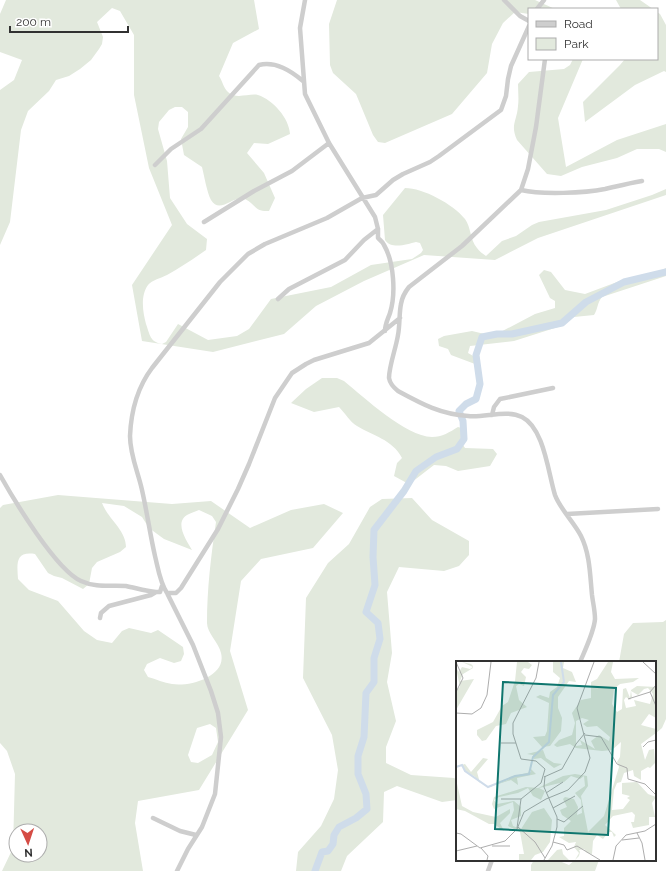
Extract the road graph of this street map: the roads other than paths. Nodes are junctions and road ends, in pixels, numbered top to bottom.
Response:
1 (306, 0) edge
2 (504, 0) edge
3 (544, 0) edge
4 (538, 8) edge
5 (528, 20) edge
6 (528, 28) edge
7 (545, 60) edge
8 (303, 81) junction
9 (330, 143) junction
10 (155, 165) dead end
11 (642, 181) dead end
12 (522, 190) junction
13 (362, 198) junction
14 (204, 222) dead end
15 (378, 229) junction
16 (278, 299) dead end
17 (400, 318) junction
18 (385, 330) junction
19 (553, 388) dead end
20 (492, 415) junction
21 (0, 475) edge
22 (658, 510) dead end
23 (567, 514) junction
24 (162, 586) junction
25 (156, 592) junction
26 (167, 593) junction
27 (100, 618) dead end
28 (580, 661) edge
29 (153, 818) dead end
30 (196, 835) junction
31 (492, 861) edge
32 (177, 871) edge
33 (488, 871) edge

1 - 8 street
2 - 5 street
3 - 4 street
6 - 13 street
7 - 12 street
8 - 9 street
8 - 10 street
9 - 13 street
9 - 14 street
11 - 12 street
12 - 17 street
13 - 15 street
13 - 24 street
15 - 16 street
15 - 18 street
17 - 18 street
17 - 20 street
18 - 26 street
19 - 20 street
20 - 23 street
21 - 25 street
22 - 23 street
23 - 28 street
24 - 25 street
24 - 26 street
25 - 27 street
26 - 30 street
29 - 30 street
30 - 32 street
31 - 33 street

